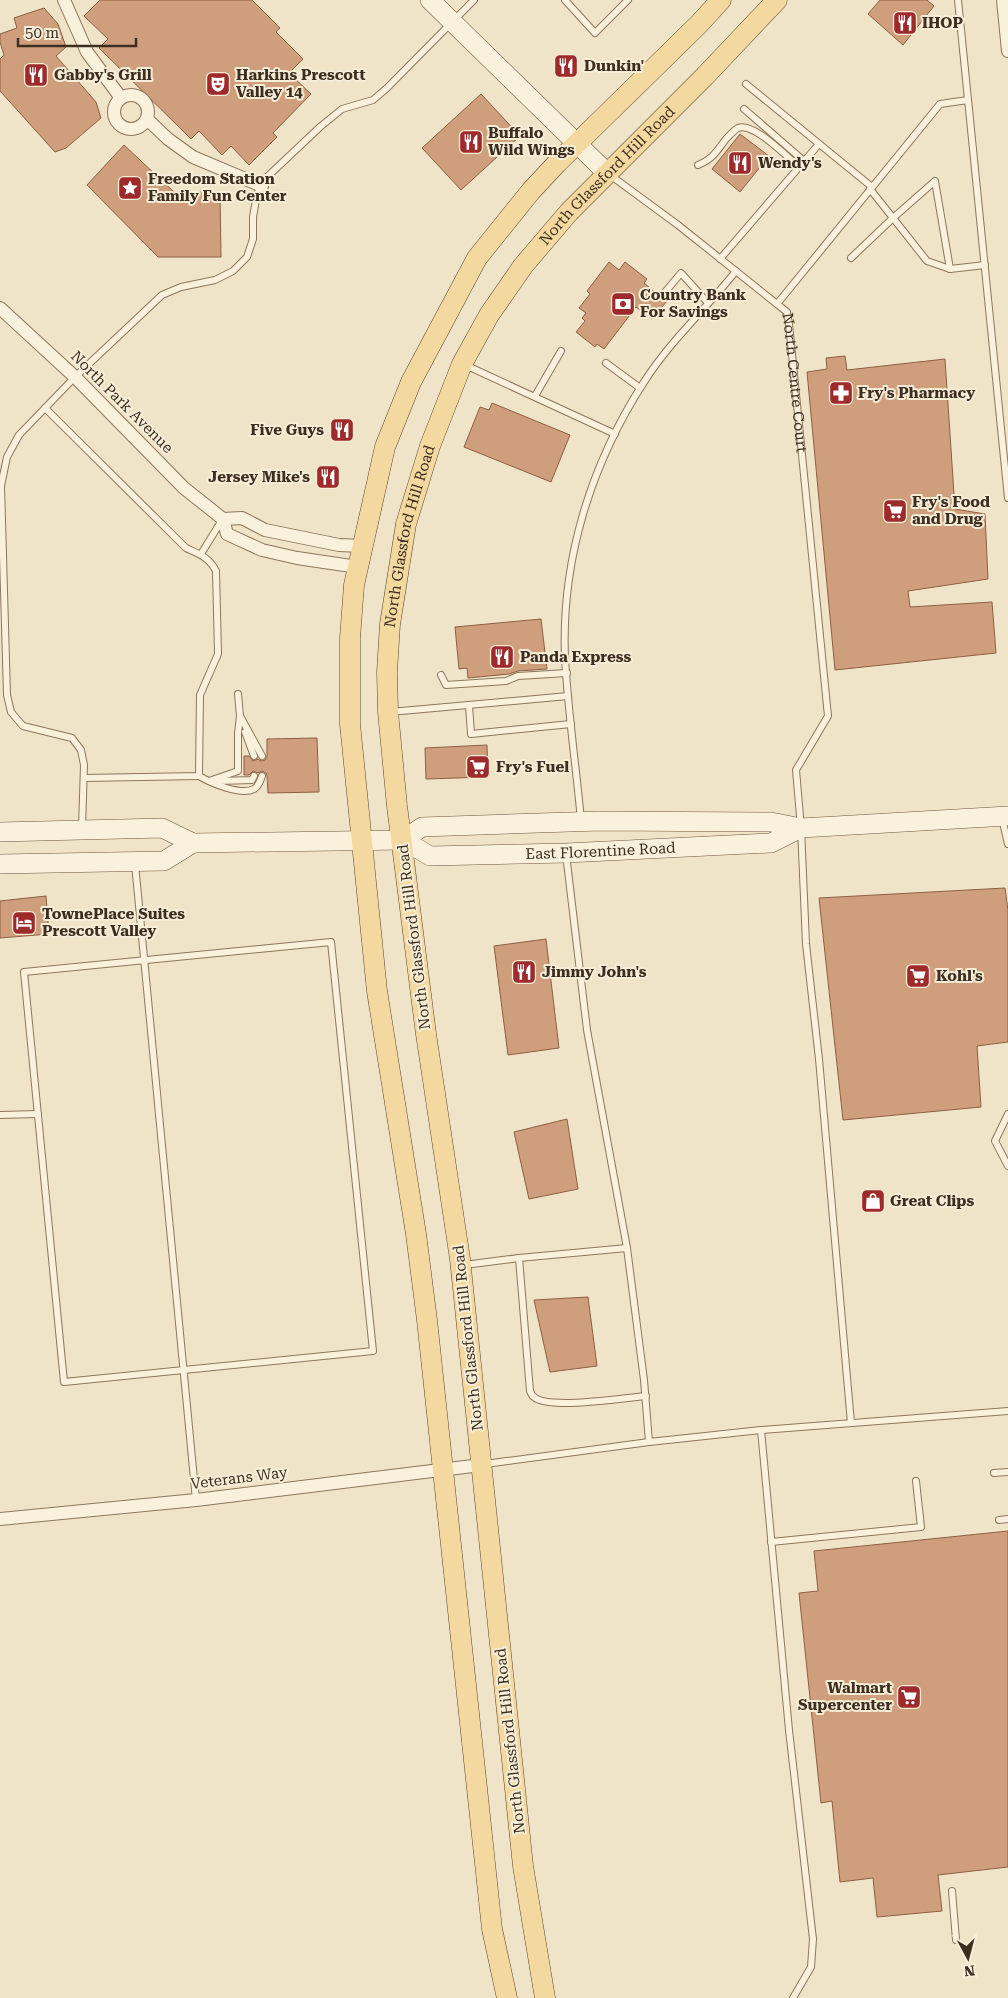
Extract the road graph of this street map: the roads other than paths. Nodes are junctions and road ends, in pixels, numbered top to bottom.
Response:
1 (64, 0) edge
2 (430, 0) edge
3 (474, 0) edge
4 (565, 0) edge
5 (628, 0) edge
6 (721, 0) edge
7 (777, 0) edge
8 (958, 0) edge
9 (1003, 0) edge
10 (452, 23) junction
11 (1008, 51) edge
12 (746, 84) dead end
13 (121, 98) junction
14 (968, 100) junction
15 (744, 109) dead end
16 (147, 119) junction
17 (577, 144) junction
18 (819, 144) junction
19 (804, 162) junction
20 (698, 165) dead end
21 (799, 167) junction
22 (607, 173) junction
23 (262, 186) junction
24 (871, 188) junction
25 (893, 218) junction
26 (720, 258) junction
27 (851, 258) dead end
28 (985, 265) junction
29 (950, 270) junction
30 (736, 271) junction
31 (661, 297) dead end
32 (708, 303) junction
33 (777, 304) junction
34 (0, 308) edge
35 (560, 351) dead end
36 (606, 363) dead end
37 (462, 364) junction
38 (75, 377) junction
39 (640, 388) junction
40 (535, 396) junction
41 (45, 408) junction
42 (614, 434) junction
43 (1008, 498) edge
44 (223, 518) junction
45 (362, 546) junction
46 (201, 554) junction
47 (358, 567) junction
48 (567, 673) junction
49 (441, 675) dead end
50 (238, 694) dead end
51 (568, 696) junction
52 (468, 705) junction
53 (388, 712) junction
54 (240, 716) junction
55 (571, 724) junction
56 (254, 756) dead end
57 (262, 756) dead end
58 (199, 776) junction
59 (254, 776) dead end
60 (262, 776) dead end
61 (84, 778) junction
62 (209, 782) junction
63 (1005, 817) edge
64 (581, 822) junction
65 (801, 828) junction
66 (82, 830) junction
67 (0, 832) edge
68 (363, 840) junction
69 (403, 840) junction
70 (193, 843) junction
71 (1008, 844) edge
72 (566, 853) junction
73 (135, 861) junction
74 (0, 864) edge
75 (144, 960) junction
76 (38, 1114) junction
77 (1008, 1114) edge
78 (0, 1115) edge
79 (1008, 1166) edge
80 (627, 1248) junction
81 (519, 1258) junction
82 (461, 1266) junction
83 (184, 1370) junction
84 (646, 1396) junction
85 (1008, 1411) edge
86 (851, 1423) junction
87 (761, 1430) junction
88 (649, 1442) junction
89 (481, 1465) junction
90 (442, 1470) junction
91 (1008, 1472) edge
92 (994, 1473) dead end
93 (916, 1481) dead end
94 (196, 1500) junction
95 (0, 1519) edge
96 (1008, 1519) edge
97 (999, 1520) dead end
98 (771, 1542) junction
99 (952, 1891) dead end
100 (956, 1940) dead end
101 (507, 1998) edge
102 (545, 1998) edge
103 (793, 1998) edge

1 - 13 street
2 - 10 street, North Centre Court
3 - 10 lane
4 - 5 lane
6 - 17 main road
7 - 22 main road, North Glassford Hill Road
8 - 14 lane
9 - 11 street
10 - 17 street, North Centre Court
10 - 23 lane
12 - 18 lane
13 - 16 street
13 - 16 street
14 - 24 lane
14 - 28 lane
15 - 19 lane
16 - 23 street
17 - 22 street, North Centre Court
17 - 45 main road
18 - 19 lane
18 - 24 lane
19 - 21 lane
20 - 21 lane
21 - 26 lane
22 - 26 lane, North Centre Court
22 - 37 main road, North Glassford Hill Road
23 - 38 lane
24 - 25 lane
24 - 33 lane
25 - 27 lane
25 - 29 lane
25 - 29 lane
26 - 30 lane, North Centre Court
28 - 29 lane
28 - 43 lane
30 - 32 lane
30 - 33 lane, North Centre Court
31 - 32 lane
32 - 39 lane
33 - 65 lane, North Centre Court
34 - 38 street, North Park Avenue
35 - 40 lane
36 - 39 lane
37 - 40 lane
37 - 53 main road, North Glassford Hill Road
38 - 41 lane
38 - 44 street, North Park Avenue
39 - 42 lane
40 - 42 lane
41 - 46 lane
41 - 61 lane
42 - 48 lane
44 - 45 street
44 - 46 lane
44 - 47 street
45 - 47 main road
46 - 58 lane
47 - 68 main road
48 - 49 lane
48 - 51 lane
50 - 54 lane
51 - 52 lane
51 - 55 lane
52 - 53 lane
52 - 55 lane
53 - 69 main road, North Glassford Hill Road
54 - 56 lane
54 - 57 lane
54 - 62 lane
55 - 64 lane
58 - 61 lane
58 - 62 lane
59 - 62 lane
60 - 62 lane
61 - 66 lane
63 - 65 street, East Florentine Road
63 - 71 lane
64 - 65 street, East Florentine Road
64 - 69 street, East Florentine Road
65 - 72 street, East Florentine Road
65 - 86 lane, North Centre Court
66 - 67 street
66 - 70 street
68 - 69 street
68 - 70 street
68 - 90 main road
69 - 72 street, East Florentine Road
69 - 82 main road, North Glassford Hill Road
70 - 73 street
72 - 80 lane
73 - 74 street
73 - 75 lane
75 - 76 lane
75 - 83 lane
75 - 83 lane
76 - 78 lane
76 - 83 lane
77 - 79 lane
80 - 81 lane
80 - 84 lane
81 - 82 lane
81 - 84 lane
82 - 89 main road, North Glassford Hill Road
83 - 94 lane
84 - 88 lane
85 - 86 lane
86 - 87 lane
87 - 88 lane
87 - 98 lane
88 - 89 lane
89 - 90 street, Veterans Way
89 - 102 main road, North Glassford Hill Road
90 - 94 street, Veterans Way
90 - 101 main road
91 - 92 lane
93 - 98 lane
94 - 95 street, Veterans Way
96 - 97 lane
98 - 103 lane
99 - 100 lane

